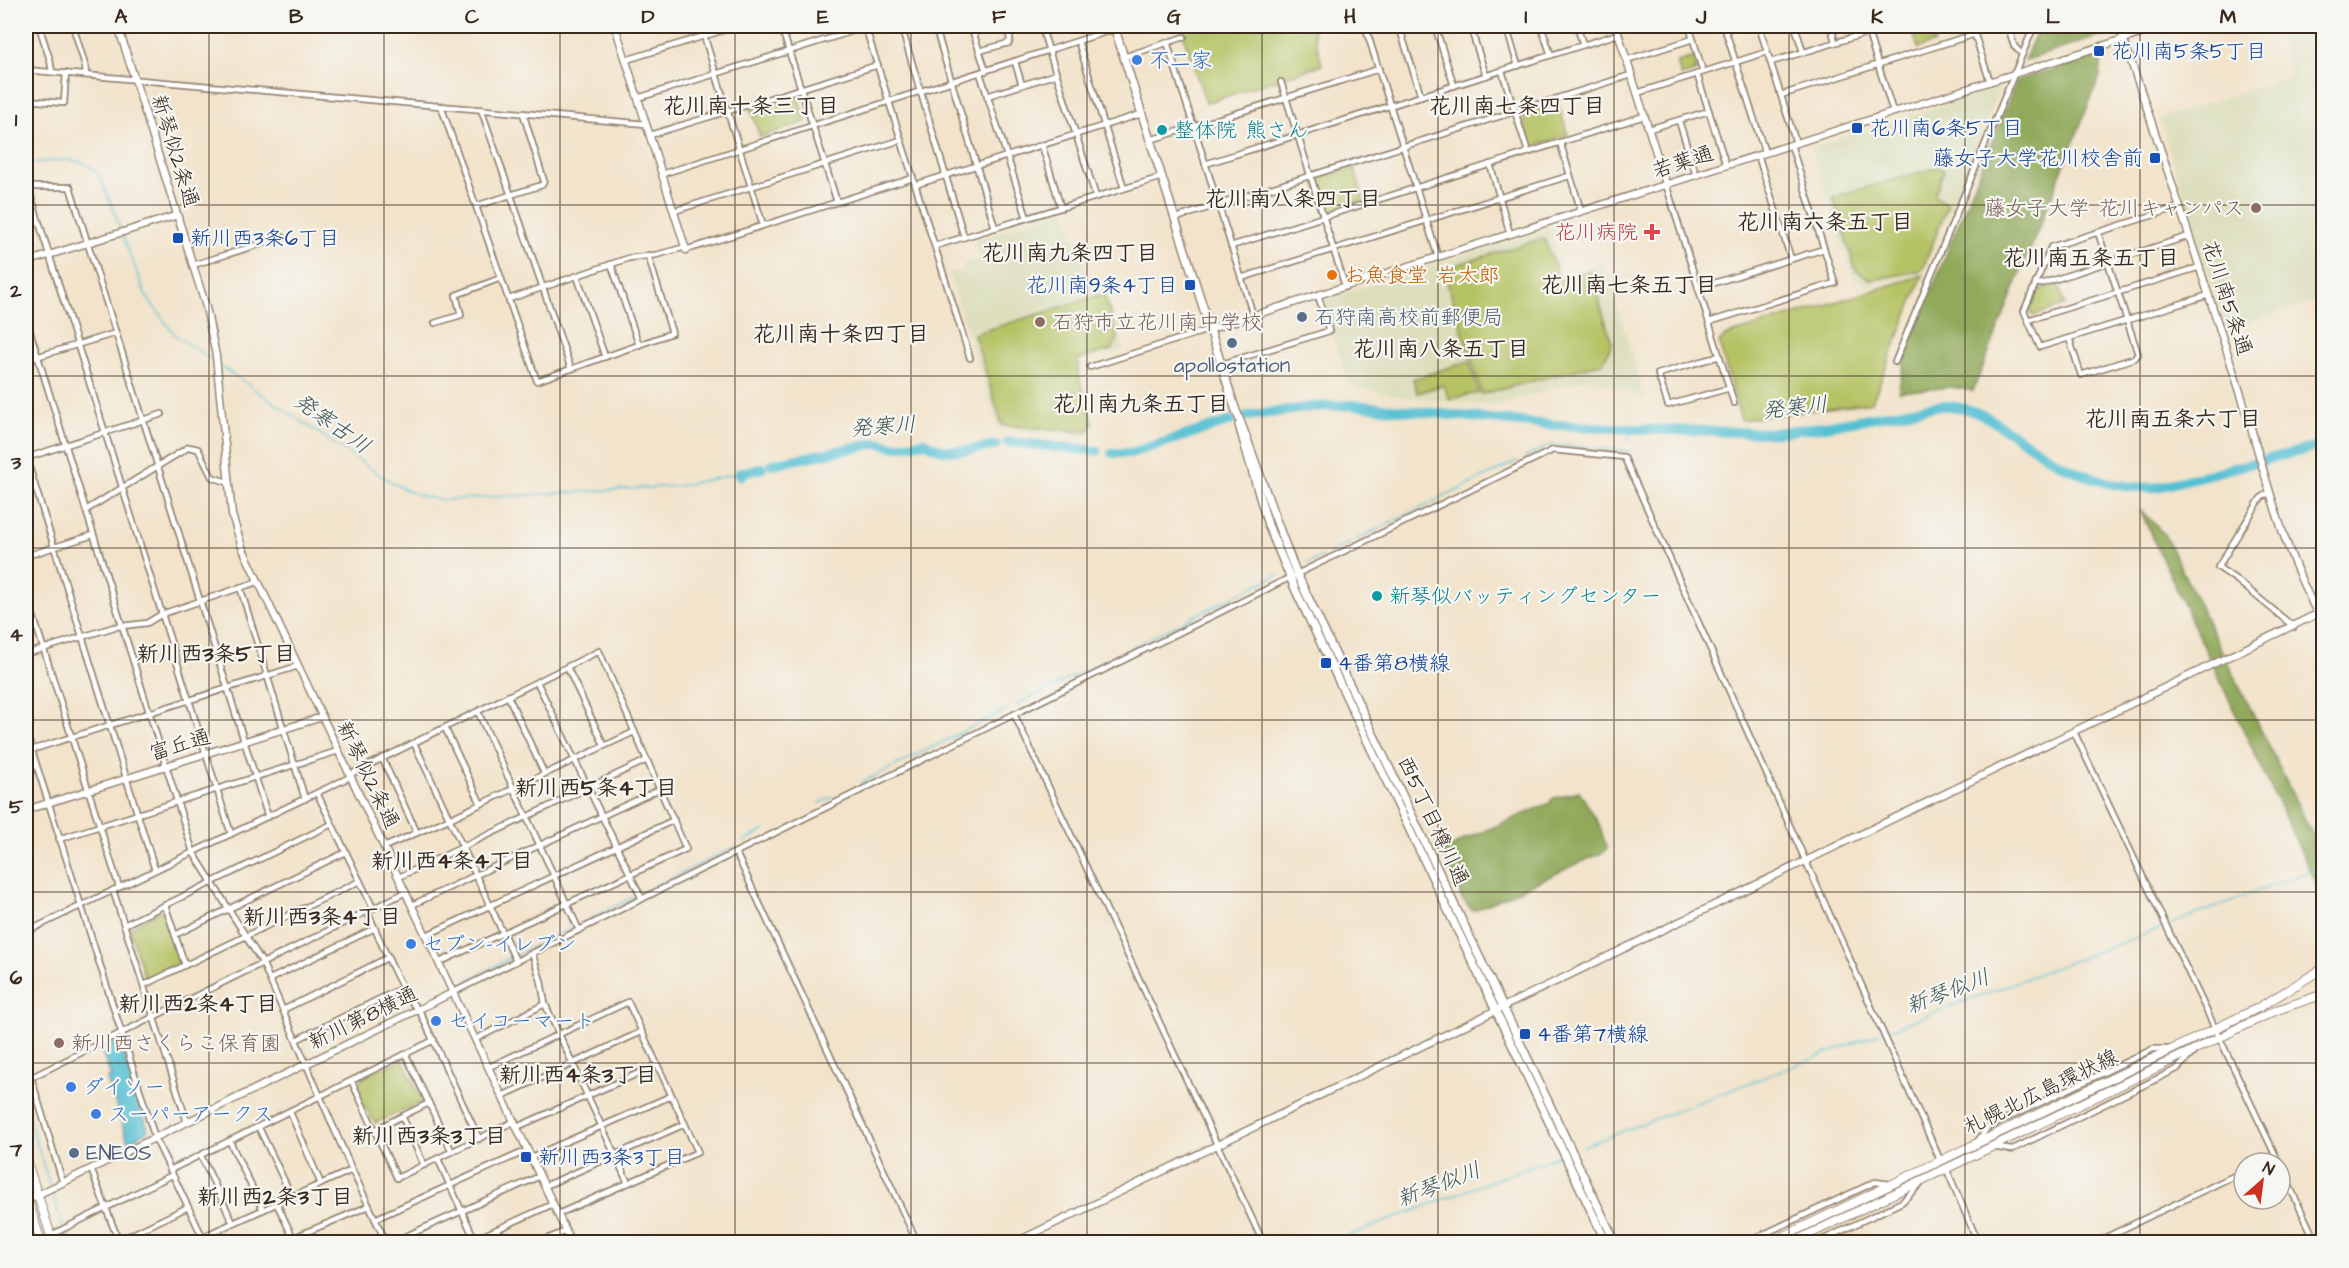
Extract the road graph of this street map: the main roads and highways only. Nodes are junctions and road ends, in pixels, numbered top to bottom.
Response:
1 (1114, 27) edge
2 (2324, 968) edge
3 (2324, 994) edge
4 (1500, 1009) junction
5 (26, 1159) edge
6 (26, 1197) edge
7 (52, 1239) edge
8 (41, 1242) edge
9 (1606, 1242) edge
10 (1615, 1242) edge
11 (1772, 1242) edge
12 (1793, 1242) edge

1 - 4 main road, 西5丁目樽川通
2 - 11 main road, 札幌北広島環状線
3 - 12 main road, 札幌北広島環状線
4 - 9 main road, 西5丁目樽川通
4 - 10 main road, 西5丁目樽川通
5 - 7 main road
6 - 8 main road

